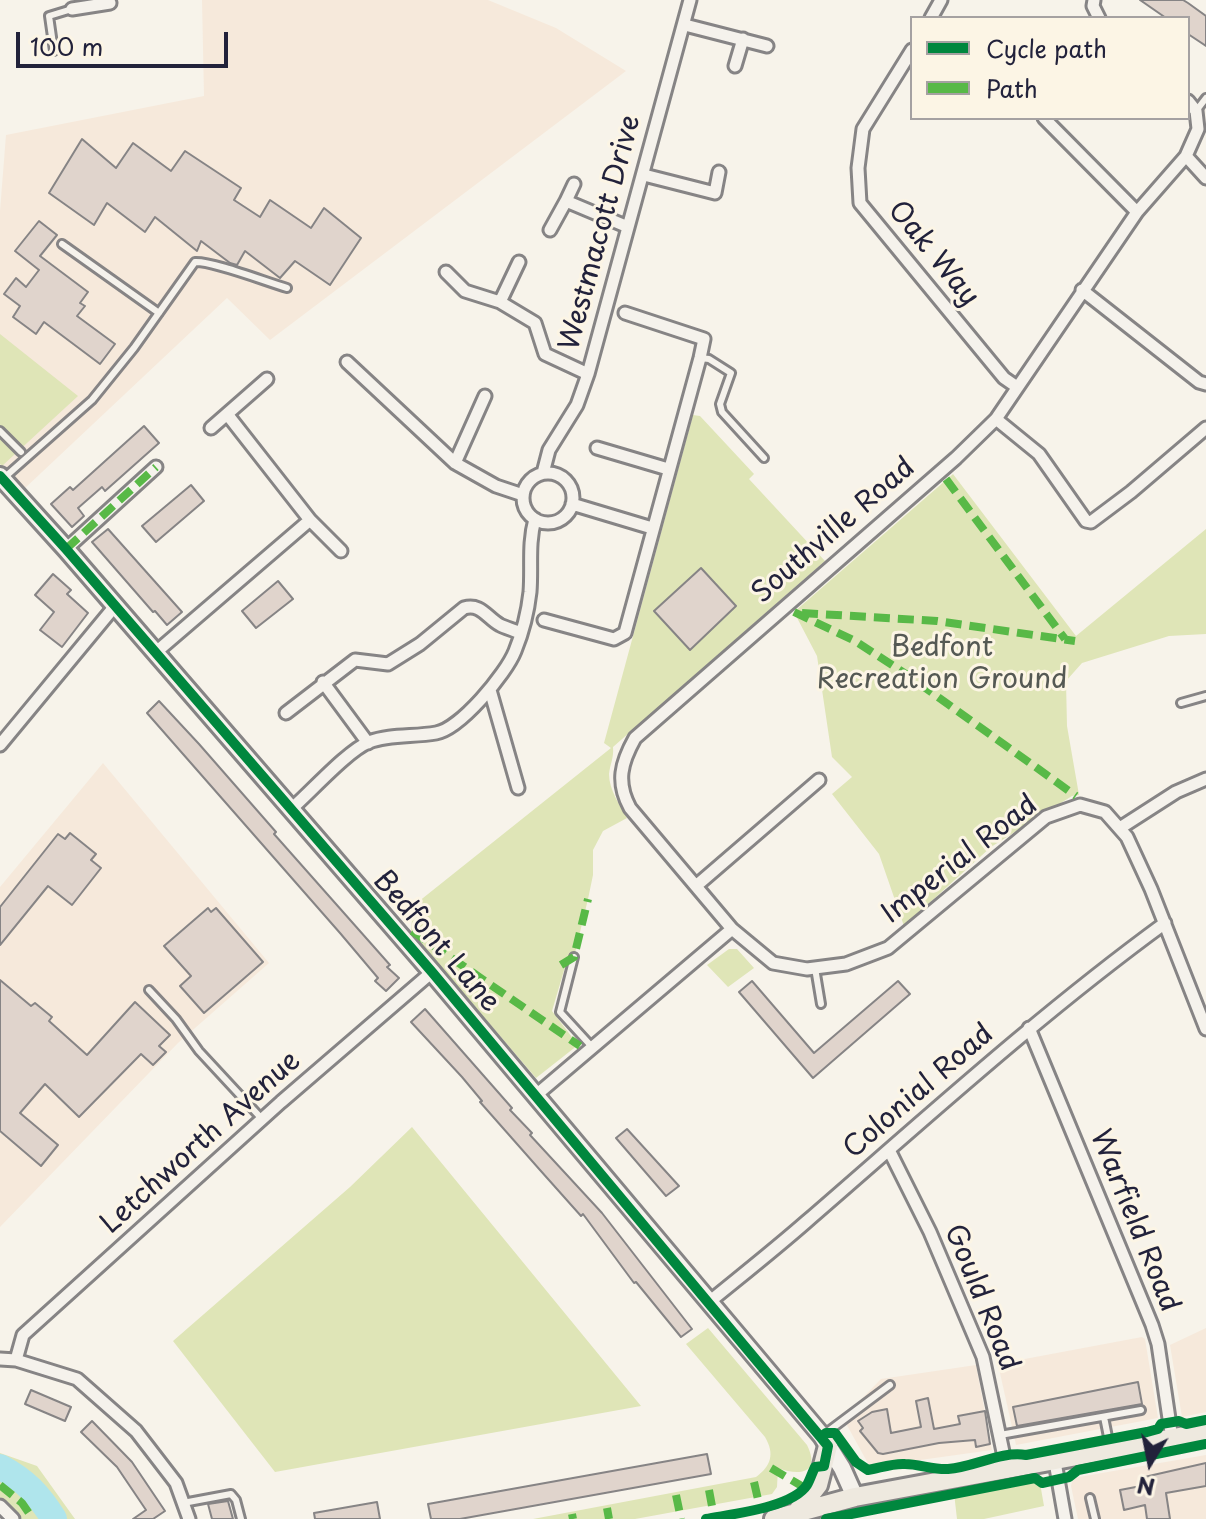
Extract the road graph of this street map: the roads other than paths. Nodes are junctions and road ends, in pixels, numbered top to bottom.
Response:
1 (690, 0) edge
2 (91, 3) edge
3 (110, 3) dead end
4 (72, 9) joint
5 (685, 25) junction
6 (743, 39) junction
7 (767, 46) dead end
8 (54, 51) dead end
9 (910, 53) edge
10 (735, 66) dead end
11 (1206, 98) edge
12 (1192, 106) edge
13 (1046, 120) edge
14 (1186, 156) junction
15 (719, 172) dead end
16 (644, 175) junction
17 (1206, 178) edge
18 (574, 184) dead end
19 (566, 201) junction
20 (1137, 212) junction
21 (628, 227) junction
22 (550, 230) dead end
23 (62, 244) dead end
24 (519, 262) dead end
25 (446, 272) dead end
26 (287, 288) dead end
27 (1082, 290) junction
28 (500, 302) junction
29 (159, 313) junction
30 (625, 313) dead end
31 (700, 358) junction
32 (347, 362) dead end
33 (588, 374) junction
34 (267, 379) dead end
35 (1206, 384) edge
36 (1017, 387) junction
37 (485, 396) dead end
38 (227, 414) junction
39 (996, 419) junction
40 (211, 428) dead end
41 (1206, 428) edge
42 (0, 431) edge
43 (597, 448) dead end
44 (21, 452) dead end
45 (764, 458) dead end
46 (455, 463) junction
47 (156, 467) dead end
48 (668, 469) junction
49 (543, 473) junction
50 (1, 479) edge
51 (523, 495) junction
52 (572, 504) junction
53 (535, 519) junction
54 (310, 520) junction
55 (652, 528) junction
56 (66, 549) junction
57 (341, 551) dead end
58 (115, 606) junction
59 (544, 620) dead end
60 (520, 633) junction
61 (155, 653) junction
62 (323, 682) junction
63 (490, 690) junction
64 (1206, 696) edge
65 (1181, 703) dead end
66 (286, 713) dead end
67 (368, 743) junction
68 (0, 745) edge
69 (1206, 779) edge
70 (819, 780) dead end
71 (518, 788) dead end
72 (290, 810) junction
73 (1120, 828) junction
74 (696, 886) junction
75 (1165, 923) junction
76 (732, 929) junction
77 (574, 957) dead end
78 (815, 968) junction
79 (432, 972) junction
80 (149, 990) dead end
81 (821, 1004) dead end
82 (1029, 1028) junction
83 (1206, 1029) edge
84 (593, 1048) junction
85 (535, 1096) junction
86 (262, 1119) junction
87 (889, 1150) junction
88 (708, 1303) junction
89 (0, 1359) edge
90 (16, 1360) junction
91 (890, 1385) dead end
92 (1141, 1410) dead end
93 (1104, 1417) junction
94 (1206, 1432) edge
95 (1000, 1435) junction
96 (1172, 1439) junction
97 (825, 1441) junction
98 (1110, 1451) junction
99 (1055, 1462) junction
100 (1007, 1471) junction
101 (855, 1497) junction
102 (1090, 1498) dead end
103 (183, 1503) junction
104 (0, 1506) edge
105 (796, 1513) junction
106 (13, 1519) edge
107 (189, 1519) edge
108 (241, 1519) edge
109 (774, 1519) edge
110 (1065, 1519) edge
111 (1095, 1519) edge

1 - 5 street, Westmacott Drive
2 - 3 street
2 - 4 street
4 - 8 lane
5 - 6 street
5 - 16 street, Westmacott Drive
6 - 7 street
6 - 10 street
9 - 36 street, Oak Way
11 - 12 lane
12 - 14 street
13 - 20 street
14 - 17 street
14 - 20 street, Southville Road
15 - 16 street
16 - 21 street, Westmacott Drive
18 - 19 street
19 - 21 street
19 - 22 street
20 - 27 street, Southville Road
21 - 33 street, Westmacott Drive
23 - 29 lane
24 - 28 street
25 - 28 street
26 - 29 lane
27 - 35 street
27 - 36 street, Southville Road
28 - 33 street
29 - 50 lane
30 - 31 street
31 - 45 lane
31 - 48 street
32 - 46 street
33 - 49 street, Westmacott Drive
34 - 38 street
36 - 39 street, Southville Road
37 - 46 street
38 - 40 street
38 - 54 street
39 - 41 street
39 - 74 street, Southville Road
42 - 44 lane
43 - 48 street
46 - 51 street
47 - 56 street
48 - 55 street
49 - 51 street
49 - 52 street
50 - 56 main road, Bedfont Lane
51 - 53 street
52 - 53 street
52 - 55 street
53 - 60 street
54 - 57 street
54 - 61 street
55 - 59 street
56 - 58 main road, Bedfont Lane
58 - 61 main road, Bedfont Lane
58 - 68 street
60 - 62 street
60 - 63 street
61 - 72 main road, Bedfont Lane
62 - 66 street
62 - 67 street
63 - 67 street
63 - 71 street
64 - 65 lane
67 - 72 street
69 - 73 street
70 - 74 street
72 - 79 main road, Bedfont Lane
73 - 75 street
73 - 78 street, Imperial Road
74 - 76 street, Southville Road
75 - 82 street, Colonial Road
75 - 83 street
76 - 78 street, Imperial Road
76 - 84 street
77 - 84 lane
78 - 81 lane
79 - 85 main road, Bedfont Lane
79 - 86 street, Letchworth Avenue
80 - 86 lane
82 - 87 street, Colonial Road
82 - 96 street, Warfield Road
84 - 85 street
85 - 88 main road, Bedfont Lane
86 - 90 street, Letchworth Avenue
87 - 88 street, Colonial Road
87 - 95 street, Gould Road
88 - 97 main road, Bedfont Lane
89 - 90 street
90 - 103 street
91 - 97 lane
92 - 93 lane
93 - 95 lane
93 - 98 lane
94 - 96 main road
95 - 100 street, Gould Road
96 - 98 main road
97 - 101 main road, Bedfont Lane
97 - 105 main road
98 - 99 main road
99 - 100 main road
99 - 110 street
100 - 101 main road
101 - 105 main road
102 - 111 lane
103 - 107 street
103 - 108 lane
104 - 106 street
105 - 109 main road

